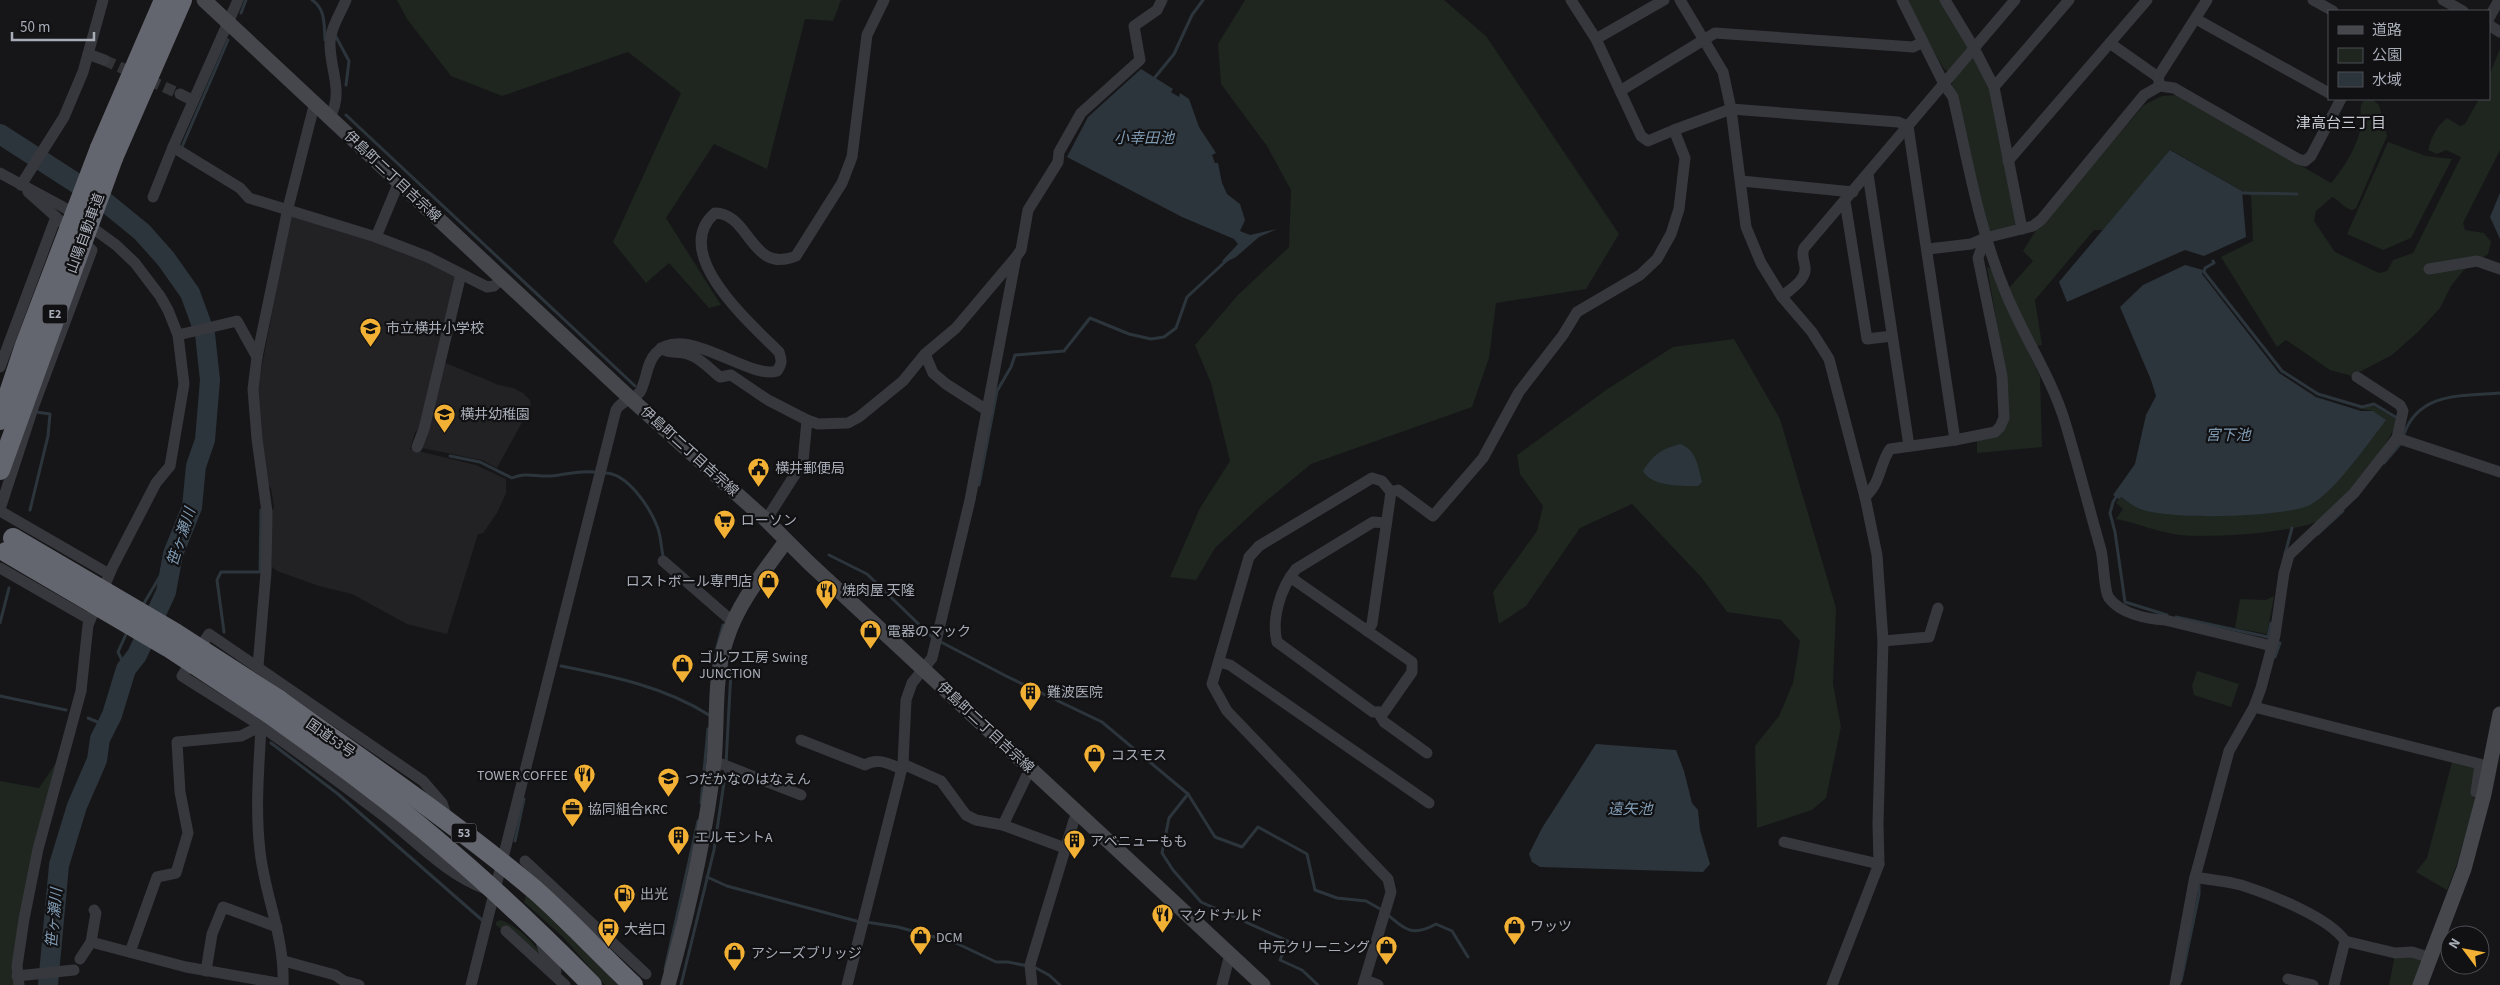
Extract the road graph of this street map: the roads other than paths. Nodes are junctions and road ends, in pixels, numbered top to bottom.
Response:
1 (103, 0) edge
2 (204, 0) edge
3 (238, 0) edge
4 (346, 0) edge
5 (884, 0) edge
6 (1162, 0) edge
7 (1571, 0) edge
8 (1664, 0) edge
9 (1680, 0) edge
10 (1902, 0) edge
11 (1945, 0) edge
12 (2015, 0) edge
13 (2069, 0) edge
14 (2147, 0) edge
15 (2207, 0) edge
16 (2313, 0) edge
17 (2443, 0) edge
18 (2499, 0) edge
19 (175, 1) edge
20 (2331, 10) edge
21 (2461, 10) edge
22 (2490, 16) edge
23 (2196, 20) junction
24 (228, 22) junction
25 (1596, 39) junction
26 (1704, 39) junction
27 (1923, 42) junction
28 (2111, 44) junction
29 (1974, 48) junction
30 (88, 54) junction
31 (104, 60) tunnel mouth
32 (2159, 81) junction
33 (1944, 84) junction
34 (1994, 87) junction
35 (1620, 91) junction
36 (2328, 92) edge
37 (180, 94) tunnel mouth
38 (192, 100) junction
39 (2340, 100) edge
40 (315, 102) junction
41 (1731, 109) junction
42 (330, 117) junction
43 (1908, 126) junction
44 (1674, 130) junction
45 (178, 149) junction
46 (106, 153) junction
47 (2008, 162) junction
48 (0, 168) edge
49 (0, 173) edge
50 (1868, 174) junction
51 (1741, 181) junction
52 (24, 182) junction
53 (401, 184) junction
54 (153, 196) dead end
55 (1849, 196) junction
56 (288, 208) junction
57 (56, 217) junction
58 (2022, 229) junction
59 (376, 236) junction
60 (1985, 238) junction
61 (1928, 248) junction
62 (1016, 257) junction
63 (2429, 269) dead end
64 (2500, 269) edge
65 (461, 274) junction
66 (503, 278) junction
67 (1782, 296) junction
68 (181, 334) junction
69 (1892, 336) junction
70 (661, 348) junction
71 (925, 354) junction
72 (257, 358) junction
73 (0, 367) edge
74 (2357, 377) dead end
75 (632, 399) junction
76 (988, 411) junction
77 (0, 420) edge
78 (807, 420) junction
79 (2400, 439) junction
80 (1955, 440) junction
81 (1909, 446) junction
82 (417, 447) dead end
83 (0, 470) edge
84 (2500, 472) edge
85 (1391, 492) junction
86 (1865, 497) junction
87 (0, 510) edge
88 (766, 520) junction
89 (1386, 523) junction
90 (34, 530) junction
91 (786, 541) junction
92 (4, 548) edge
93 (663, 561) dead end
94 (109, 574) junction
95 (14, 576) junction
96 (1290, 576) junction
97 (1938, 608) dead end
98 (89, 619) junction
99 (733, 622) junction
100 (1368, 631) junction
101 (1883, 641) junction
102 (2273, 641) junction
103 (1219, 662) junction
104 (258, 666) junction
105 (924, 669) junction
106 (2256, 709) junction
107 (1378, 712) junction
108 (270, 713) junction
109 (2500, 714) edge
110 (801, 740) dead end
111 (1427, 753) dead end
112 (722, 765) junction
113 (905, 765) junction
114 (1030, 769) junction
115 (385, 776) junction
116 (423, 781) junction
117 (2484, 794) junction
118 (801, 795) dead end
119 (1429, 803) dead end
120 (1079, 814) junction
121 (449, 822) junction
122 (1003, 825) junction
123 (1784, 842) dead end
124 (1066, 848) junction
125 (524, 861) dead end
126 (501, 863) junction
127 (1880, 864) junction
128 (2198, 877) junction
129 (494, 892) junction
130 (536, 892) junction
131 (572, 904) junction
132 (94, 910) dead end
133 (589, 921) junction
134 (277, 927) junction
135 (537, 928) junction
136 (506, 931) dead end
137 (2345, 941) junction
138 (91, 942) junction
139 (591, 944) junction
140 (130, 952) junction
141 (1230, 954) junction
142 (2431, 958) junction
143 (80, 960) dead end
144 (284, 962) junction
145 (74, 970) dead end
146 (206, 971) junction
147 (19, 979) edge
148 (640, 979) edge
149 (2288, 979) dead end
150 (234, 981) edge
151 (1364, 982) edge
152 (283, 985) edge
153 (359, 985) edge
154 (471, 985) edge
155 (565, 985) edge
156 (592, 985) edge
157 (668, 985) edge
158 (847, 985) edge
159 (1032, 985) edge
160 (1222, 985) edge
161 (1263, 985) edge
162 (1378, 985) edge
163 (1832, 985) edge
164 (2174, 985) edge
165 (2313, 985) edge
166 (2334, 985) edge
167 (2420, 985) edge

1 - 30 street
2 - 24 street, 伊島町二丁目吉宗線
3 - 24 street
4 - 42 street
5 - 70 street
6 - 62 street
7 - 25 street
8 - 25 street
9 - 26 street
10 - 27 street
11 - 29 street
12 - 29 street
13 - 34 street
14 - 28 street
15 - 23 street
16 - 20 street
17 - 21 street
18 - 22 street
19 - 46 highway, 山陽自動車道 / E2
23 - 32 street
23 - 36 street
24 - 38 street
24 - 40 street, 伊島町二丁目吉宗線
25 - 35 street
26 - 27 street
26 - 35 street
26 - 41 street
27 - 33 street
28 - 32 street
28 - 47 street
29 - 33 street
29 - 34 street
30 - 31 street
30 - 52 street
32 - 39 street
32 - 58 street
33 - 43 street
33 - 60 street
34 - 47 street
35 - 44 street
37 - 38 street
38 - 45 street
40 - 42 street, 伊島町二丁目吉宗線
40 - 56 street
41 - 43 street
41 - 44 street
41 - 51 street
42 - 53 street, 伊島町二丁目吉宗線
43 - 50 street
43 - 61 street
44 - 85 street
45 - 54 street
45 - 56 street
46 - 77 highway, 山陽自動車道 / E2, bridge
46 - 83 highway, 山陽自動車道 / E2, bridge
47 - 58 street
48 - 52 street
49 - 52 street
50 - 55 street
50 - 69 street
51 - 55 street
51 - 67 street
52 - 57 street
52 - 68 street
53 - 59 street
53 - 66 street, 伊島町二丁目吉宗線
55 - 67 street
55 - 69 street
56 - 59 street
56 - 72 street
57 - 73 street
57 - 87 street
58 - 60 street
59 - 65 street
60 - 61 street
60 - 80 street
60 - 102 street
61 - 80 street
62 - 71 street
62 - 76 street
63 - 64 street
65 - 66 street
65 - 82 street
66 - 75 street, 伊島町二丁目吉宗線
67 - 86 street
68 - 72 street
68 - 94 street
69 - 81 street
70 - 75 street
70 - 78 street
71 - 76 street
71 - 78 street
72 - 104 street
74 - 79 street
75 - 88 street, 伊島町二丁目吉宗線
75 - 126 street
76 - 105 street
78 - 88 street
79 - 84 street
79 - 102 street
80 - 81 street
81 - 86 street
85 - 89 street
85 - 103 street
86 - 101 street
87 - 90 street
88 - 91 street, 伊島町二丁目吉宗線
89 - 96 street
89 - 100 street
90 - 94 street
90 - 95 street
91 - 99 street
91 - 105 street, 伊島町二丁目吉宗線
92 - 95 street
92 - 108 highway, 国道53号 / 53, bridge
93 - 99 street
94 - 98 street
95 - 98 street
96 - 100 street
96 - 107 street
97 - 101 street
98 - 147 street
99 - 112 street
100 - 107 street
101 - 127 street
102 - 106 street
103 - 119 street
103 - 151 street
104 - 108 street
104 - 116 street
105 - 113 street
105 - 114 street, 伊島町二丁目吉宗線
106 - 117 street
106 - 128 street
107 - 111 street
108 - 115 highway, 国道53号 / 53
108 - 129 highway, 国道53号 / 53
108 - 134 street
108 - 140 street
109 - 117 street
110 - 113 street
112 - 118 street
112 - 157 street
113 - 122 street
113 - 158 street
114 - 120 street, 伊島町二丁目吉宗線
114 - 122 street
115 - 116 street
115 - 121 highway, 国道53号 / 53
116 - 121 street
117 - 142 street
120 - 124 street
120 - 141 street, 伊島町二丁目吉宗線
121 - 126 highway, 国道53号 / 53
122 - 124 street
123 - 127 street
124 - 159 street
125 - 131 street
126 - 129 street
126 - 130 highway, 国道53号 / 53
127 - 163 street
128 - 137 street
128 - 164 street
129 - 135 highway, 国道53号 / 53
129 - 154 street
130 - 131 street
130 - 139 highway, 国道53号 / 53
131 - 133 street
132 - 138 street
133 - 139 street
133 - 148 street
134 - 144 street
134 - 146 street
135 - 155 street
135 - 156 highway, 国道53号 / 53
136 - 155 street
137 - 142 street
137 - 166 street
138 - 140 street
138 - 143 street
139 - 148 highway, 国道53号 / 53
140 - 146 street
141 - 160 street
141 - 161 street, 伊島町二丁目吉宗線
142 - 167 street
144 - 152 street
144 - 153 street
145 - 147 street
146 - 150 street
149 - 165 street
150 - 152 street
151 - 162 street

